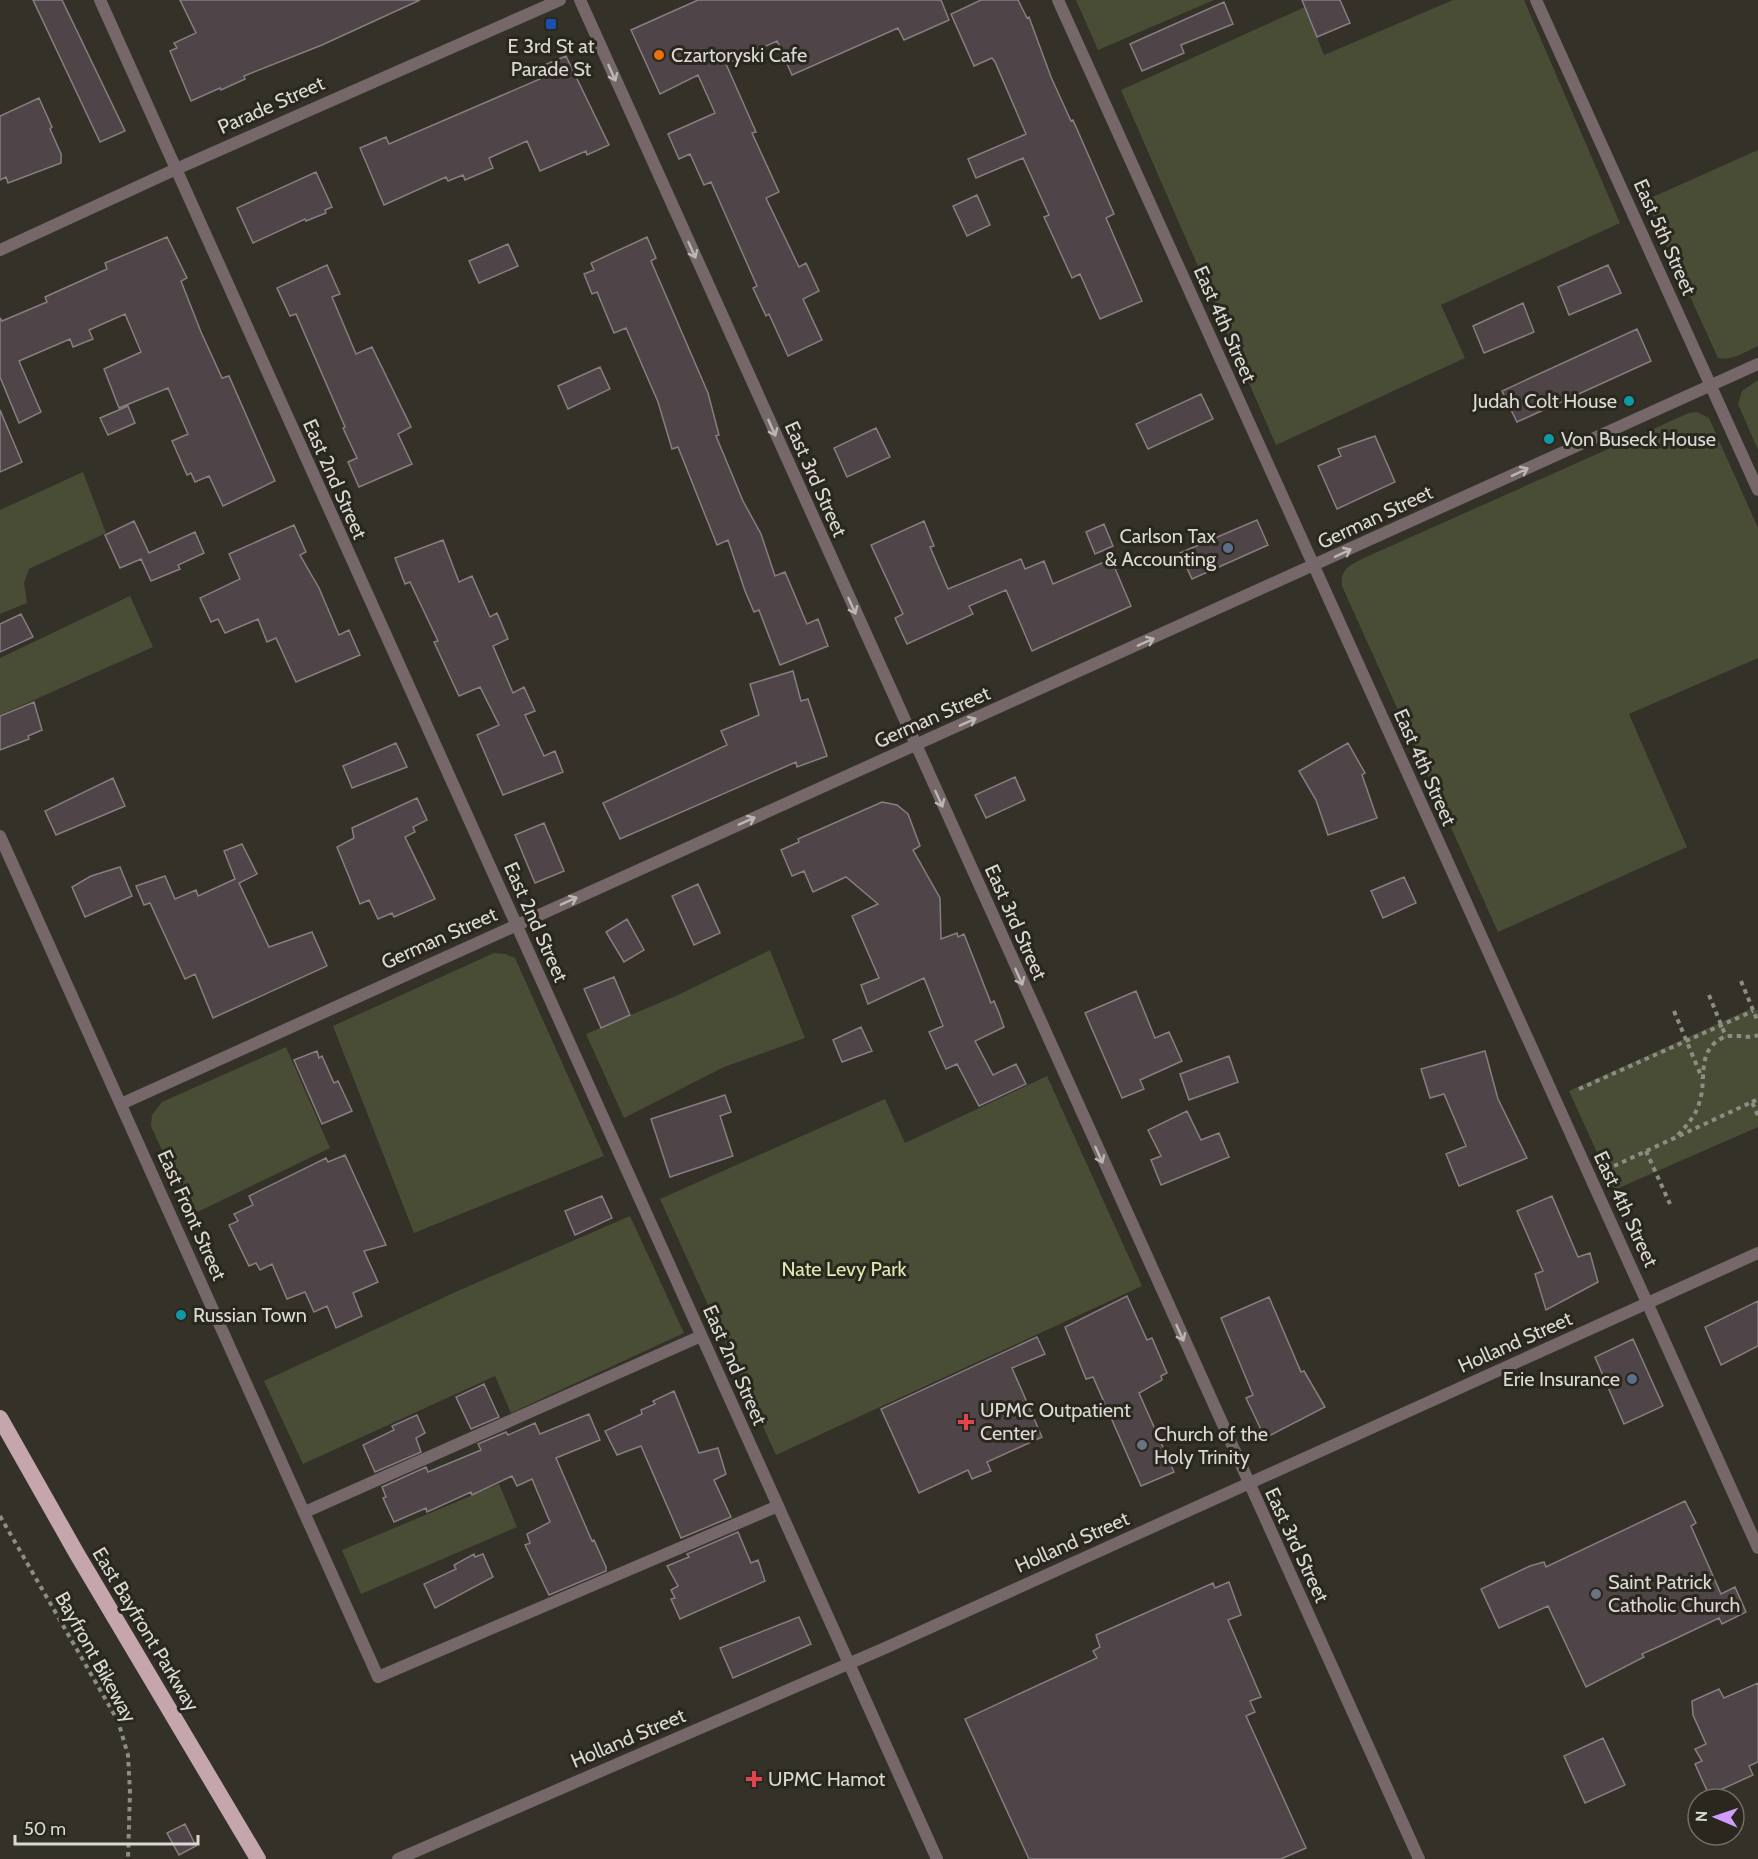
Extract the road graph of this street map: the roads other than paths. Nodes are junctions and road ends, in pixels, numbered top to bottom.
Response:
1 (100, 0) edge
2 (560, 0) edge
3 (579, 0) edge
4 (1058, 0) edge
5 (1536, 0) edge
6 (174, 170) junction
7 (0, 250) edge
8 (1758, 364) edge
9 (1711, 384) junction
10 (1758, 490) edge
11 (1313, 567) junction
12 (915, 746) junction
13 (0, 836) edge
14 (516, 925) junction
15 (121, 1104) junction
16 (1758, 1253) edge
17 (1647, 1303) junction
18 (701, 1336) junction
19 (0, 1418) edge
20 (1248, 1484) junction
21 (778, 1506) junction
22 (305, 1512) junction
23 (1758, 1548) edge
24 (849, 1664) junction
25 (258, 1859) edge
26 (399, 1859) edge
27 (937, 1859) edge
28 (1419, 1859) edge

1 - 6 street, East 2nd Street
2 - 6 street, Parade Street
3 -> 12 street, East 3rd Street
4 - 11 street, East 4th Street
5 - 9 street, East 5th Street
6 - 7 street, Parade Street
6 - 14 street, East 2nd Street
8 - 9 street, German Street
9 - 10 street, East 5th Street
11 -> 9 street, German Street
12 -> 11 street, German Street
11 - 17 street, East 4th Street
14 -> 12 street, German Street
12 -> 20 street, East 3rd Street
13 - 15 street, East Front Street
14 - 15 street, German Street
14 - 18 street, East 2nd Street
15 - 22 street, East Front Street
16 - 17 street, Holland Street
17 - 20 street, Holland Street
17 - 23 street, East 4th Street
18 - 21 street, East 2nd Street
18 - 22 street
19 - 25 highway, East Bayfront Parkway
20 - 24 street, Holland Street
20 - 28 street, East 3rd Street
21 - 22 street, East Front Street
21 - 24 street, East 2nd Street
24 - 26 street, Holland Street
24 - 27 street, East 2nd Street

